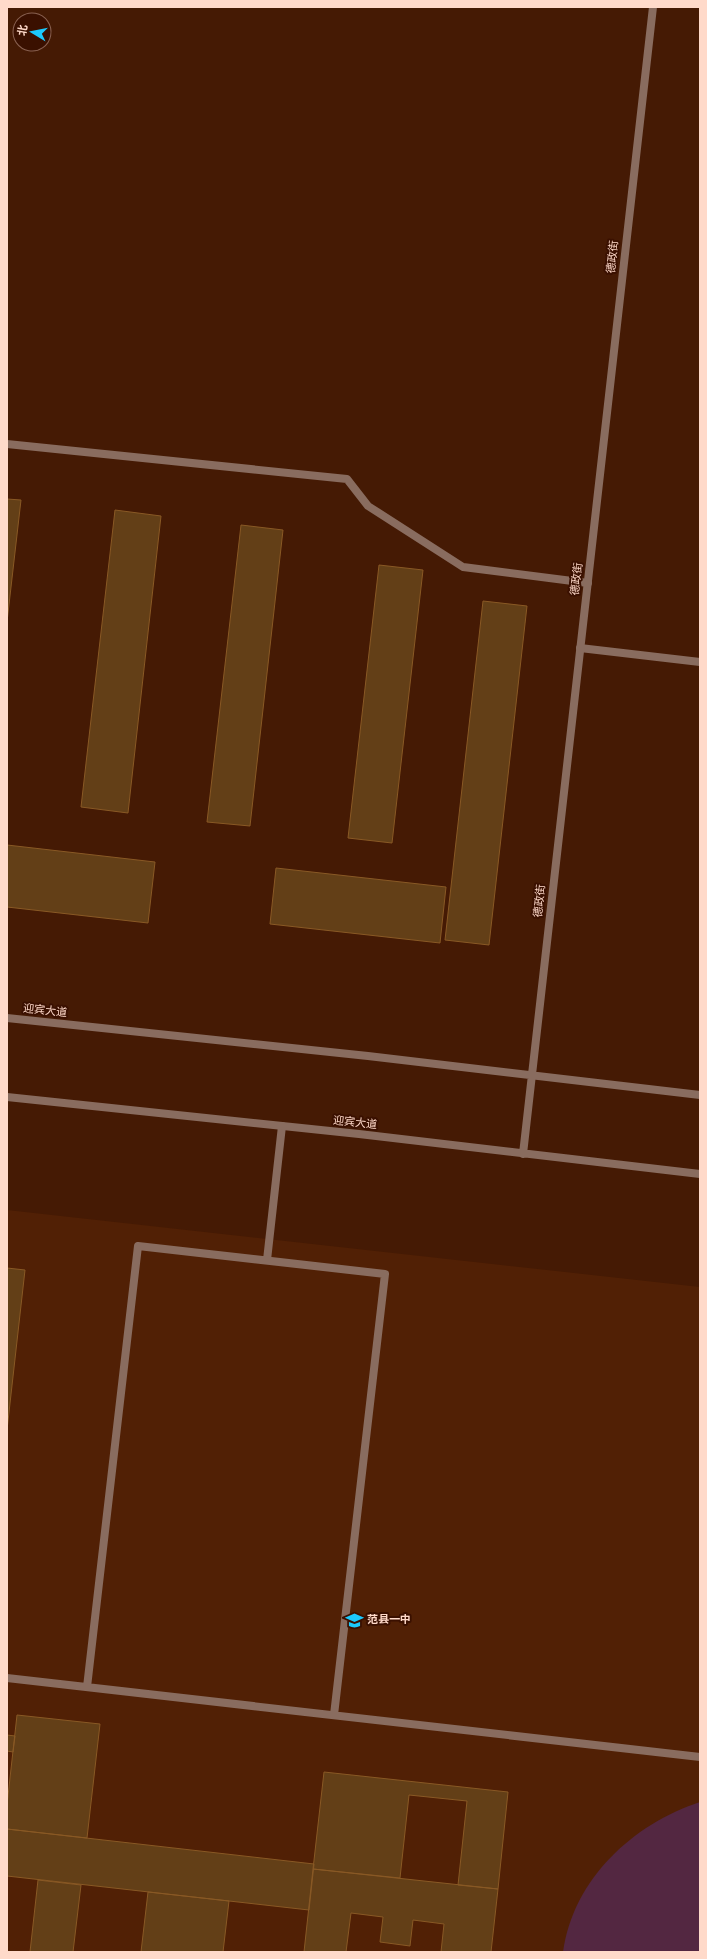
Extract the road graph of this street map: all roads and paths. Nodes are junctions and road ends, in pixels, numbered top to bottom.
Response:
1 (652, 7) edge
2 (7, 444) edge
3 (588, 583) junction
4 (580, 648) junction
5 (700, 662) edge
6 (7, 1018) edge
7 (532, 1076) junction
8 (700, 1095) edge
9 (7, 1097) edge
10 (282, 1126) junction
11 (523, 1154) junction
12 (700, 1174) edge
13 (266, 1260) junction
14 (7, 1678) edge
15 (87, 1687) junction
16 (334, 1715) junction
17 (700, 1757) edge

1 - 3 street, 德政街
2 - 3 street
3 - 4 street, 德政街
4 - 5 street
4 - 7 street, 德政街
6 - 7 street, 迎宾大道
7 - 8 street, 迎宾大道
7 - 11 street, 德政街
9 - 10 street, 迎宾大道
10 - 11 street, 迎宾大道
10 - 13 street
11 - 12 street, 迎宾大道
13 - 15 street
13 - 16 street
14 - 15 street
15 - 16 street
16 - 17 street

